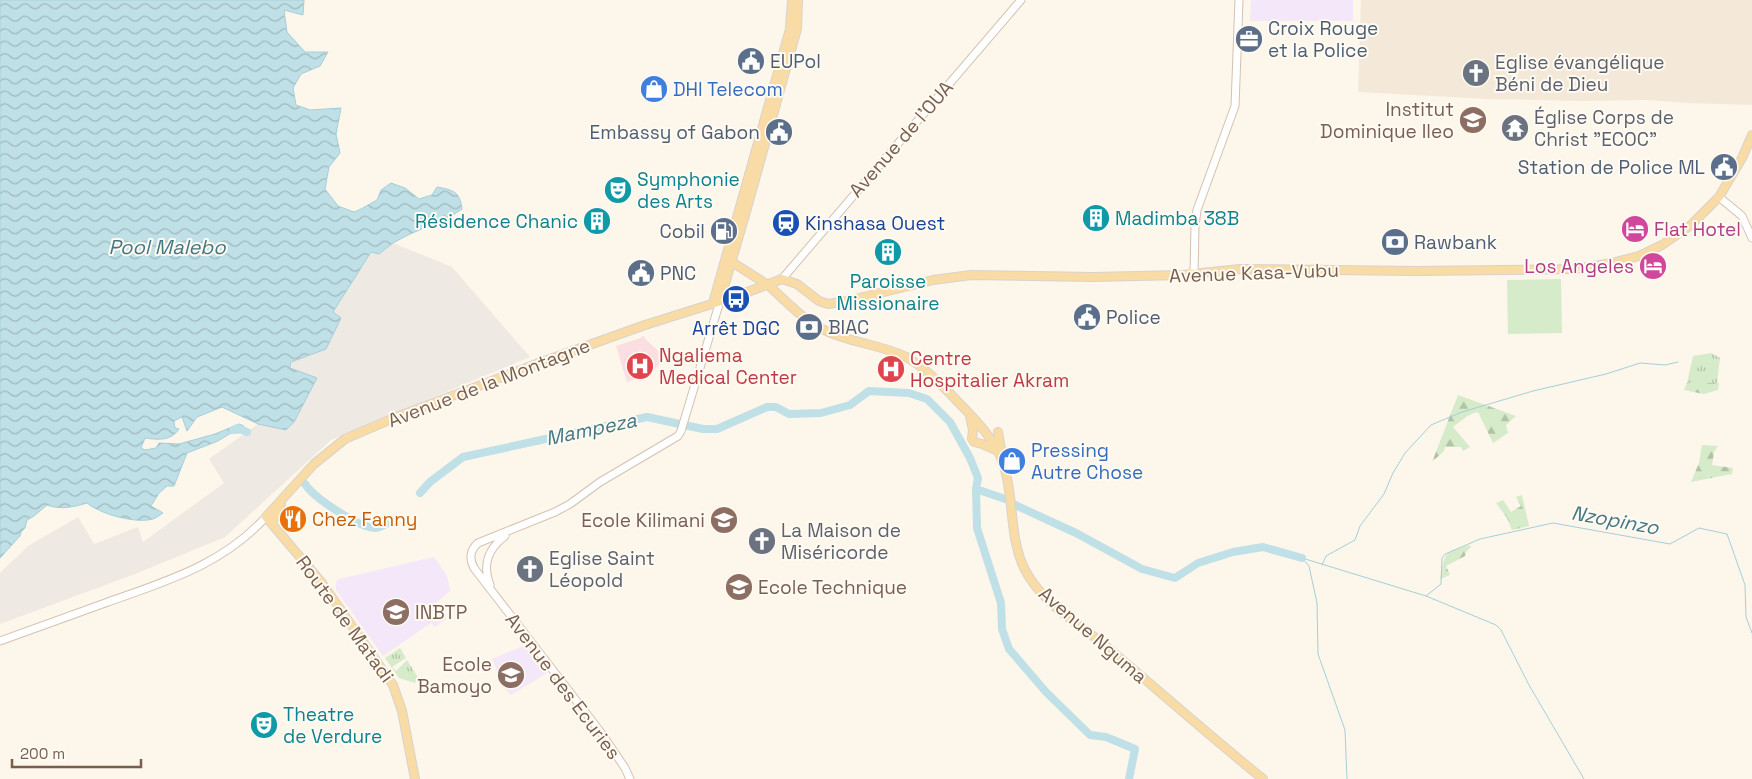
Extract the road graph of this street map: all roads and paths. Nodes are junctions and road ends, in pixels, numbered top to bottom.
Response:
1 (792, 0) edge
2 (798, 0) edge
3 (1021, 0) edge
4 (1239, 0) edge
5 (1752, 135) edge
6 (1719, 197) junction
7 (1752, 238) edge
8 (728, 260) junction
9 (1194, 274) junction
10 (782, 278) junction
11 (767, 285) junction
12 (716, 302) junction
13 (969, 414) junction
14 (998, 432) dead end
15 (998, 451) junction
16 (1003, 462) junction
17 (286, 496) junction
18 (277, 515) junction
19 (268, 519) junction
20 (279, 531) junction
21 (511, 531) junction
22 (494, 594) junction
23 (0, 641) edge
24 (413, 777) edge
25 (630, 779) edge
26 (1263, 779) edge

1 - 8 main road
2 - 8 main road
3 - 10 street, Avenue de l’OUA
4 - 9 street
5 - 6 main road, Avenue Kasa-Vubu
6 - 7 street
6 - 9 main road, Avenue Kasa-Vubu
8 - 11 main road, Avenue Nguma
8 - 12 main road
9 - 10 main road, Avenue Kasa-Vubu
10 - 11 main road
11 - 12 main road
11 - 13 main road, Avenue Nguma
12 - 17 main road, Avenue de la Montagne
12 - 21 street, Avenue des Ecuries
13 - 15 main road, Avenue Nguma
13 - 15 main road
14 - 16 main road
15 - 16 main road, Avenue Nguma
16 - 26 main road, Avenue Nguma
17 - 18 main road, Avenue de la Montagne
17 - 19 main road, Avenue de la Montagne
18 - 19 main road, Avenue de la Montagne
18 - 20 main road
19 - 20 main road
19 - 23 street
20 - 24 main road, Route de Matadi
21 - 22 street, Avenue des Ecuries
21 - 22 street, Avenue des Ecuries
22 - 25 street, Avenue des Ecuries

